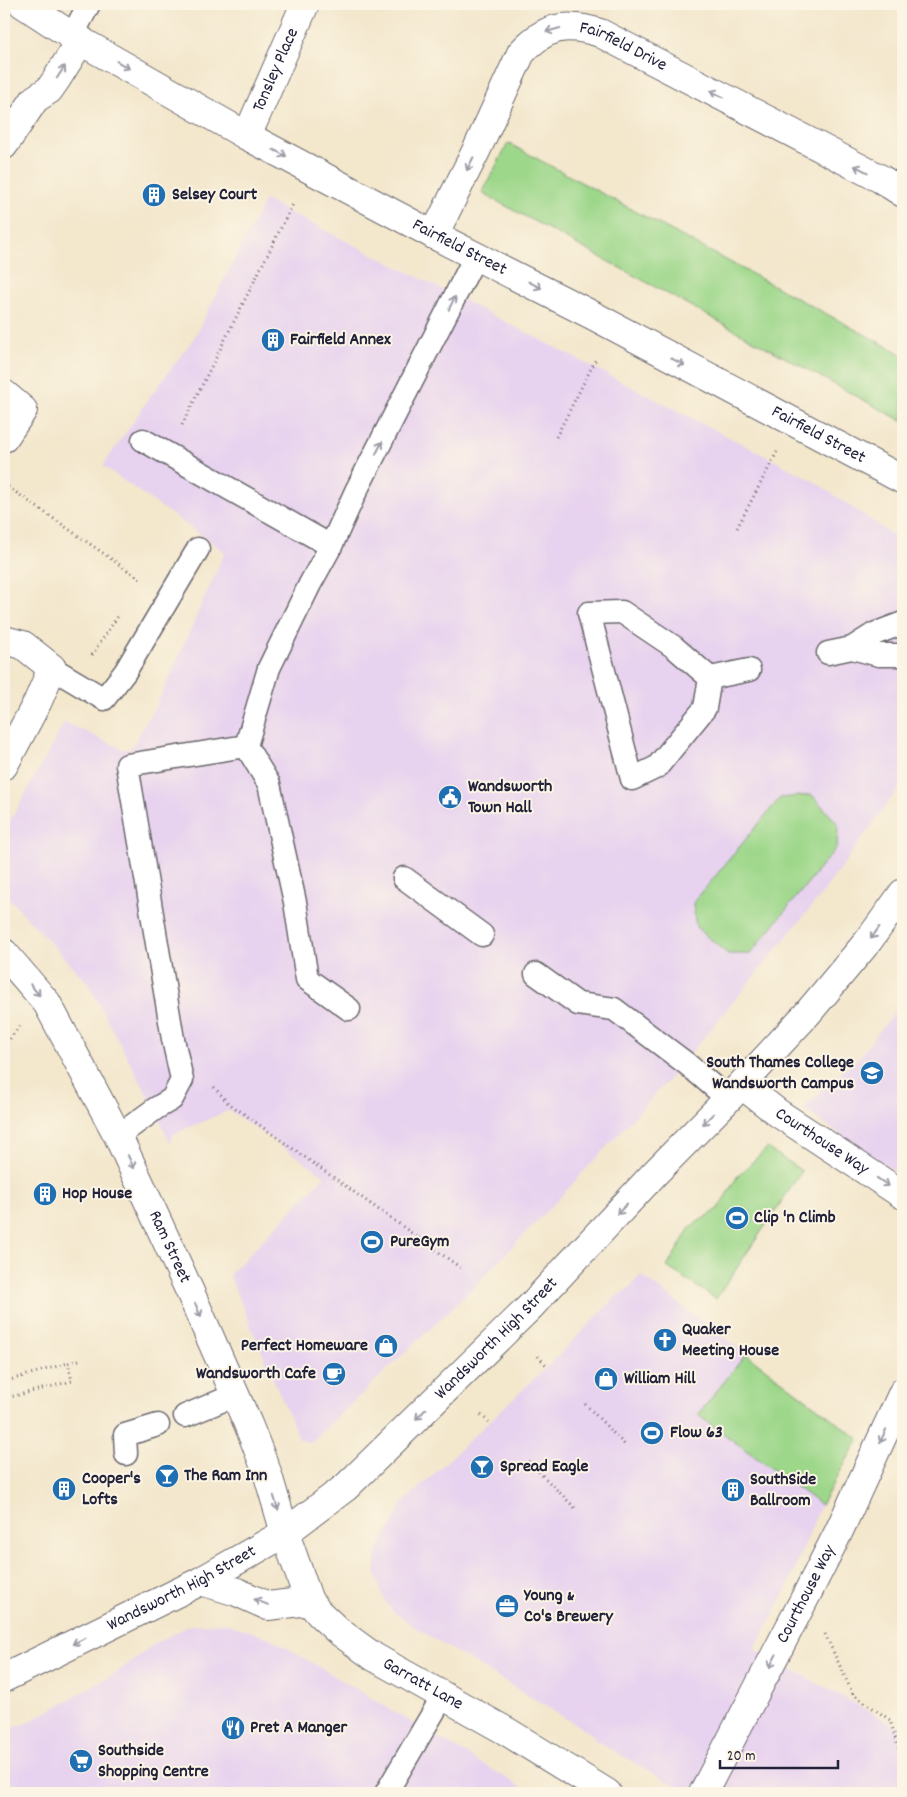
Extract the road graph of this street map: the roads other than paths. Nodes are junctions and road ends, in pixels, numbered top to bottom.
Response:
1 (23, 4) edge
2 (89, 4) edge
3 (305, 4) edge
4 (77, 38) junction
5 (248, 136) junction
6 (4, 145) edge
7 (903, 193) edge
8 (434, 235) junction
9 (476, 255) junction
10 (4, 394) edge
11 (4, 438) edge
12 (142, 440) dead end
13 (902, 476) edge
14 (330, 546) junction
15 (198, 550) dead end
16 (903, 623) edge
17 (4, 640) edge
18 (852, 648) junction
19 (828, 653) dead end
20 (903, 655) edge
21 (52, 668) junction
22 (749, 670) dead end
23 (710, 678) junction
24 (246, 746) junction
25 (4, 765) edge
26 (404, 878) dead end
27 (903, 893) edge
28 (482, 935) dead end
29 (4, 953) edge
30 (536, 974) dead end
31 (349, 1009) dead end
32 (735, 1092) junction
33 (118, 1136) junction
34 (903, 1195) edge
35 (903, 1392) edge
36 (235, 1395) junction
37 (185, 1416) dead end
38 (158, 1425) dead end
39 (126, 1454) dead end
40 (285, 1533) junction
41 (201, 1581) junction
42 (309, 1601) junction
43 (4, 1678) edge
44 (443, 1696) junction
45 (387, 1792) edge
46 (607, 1793) edge
47 (704, 1793) edge

1 - 4 main road, Fairfield Street
2 - 4 lane
3 - 5 main road, Tonsley Place
4 -> 5 main road, Fairfield Street
6 -> 4 main road
5 -> 8 main road, Fairfield Street
7 -> 8 main road, Fairfield Drive
8 - 9 main road, Fairfield Street
9 -> 13 main road, Fairfield Street
14 -> 9 lane
10 - 11 main road
12 - 14 lane
14 - 24 lane
15 - 21 lane
16 - 18 lane
17 - 21 main road
18 - 19 lane
18 - 20 lane
21 - 25 main road
22 - 23 lane
23 - 23 lane
24 - 31 lane
24 - 33 lane
26 - 28 lane
27 -> 32 main road, Wandsworth High Street
29 -> 33 main road, Ram Street
30 - 32 lane
32 -> 34 main road, Courthouse Way
32 -> 40 main road, Wandsworth High Street
33 -> 36 main road, Ram Street
35 -> 47 main road, Courthouse Way
36 - 37 lane
36 -> 40 main road, Ram Street
38 - 39 lane
40 - 41 main road, Wandsworth High Street
40 - 42 main road, Garratt Lane
42 -> 41 main road
41 -> 43 main road, Wandsworth High Street
42 - 44 main road, Garratt Lane
44 - 45 lane
44 - 46 main road, Garratt Lane

